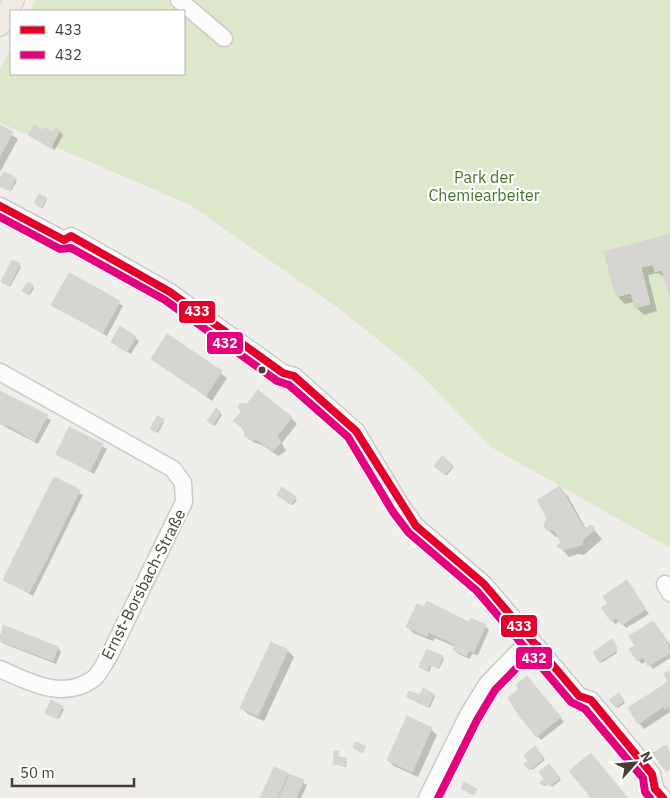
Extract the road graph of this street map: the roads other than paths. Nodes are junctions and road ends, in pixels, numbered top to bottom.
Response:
1 (14, 0) edge
2 (179, 0) edge
3 (0, 26) edge
4 (224, 38) dead end
5 (0, 206) edge
6 (0, 372) edge
7 (531, 639) junction
8 (0, 669) edge
9 (427, 798) edge
10 (663, 798) edge

1 - 3 main road
2 - 4 street
5 - 7 street
6 - 8 street, Ernst-Borsbach-Straße
7 - 9 street
7 - 10 street

